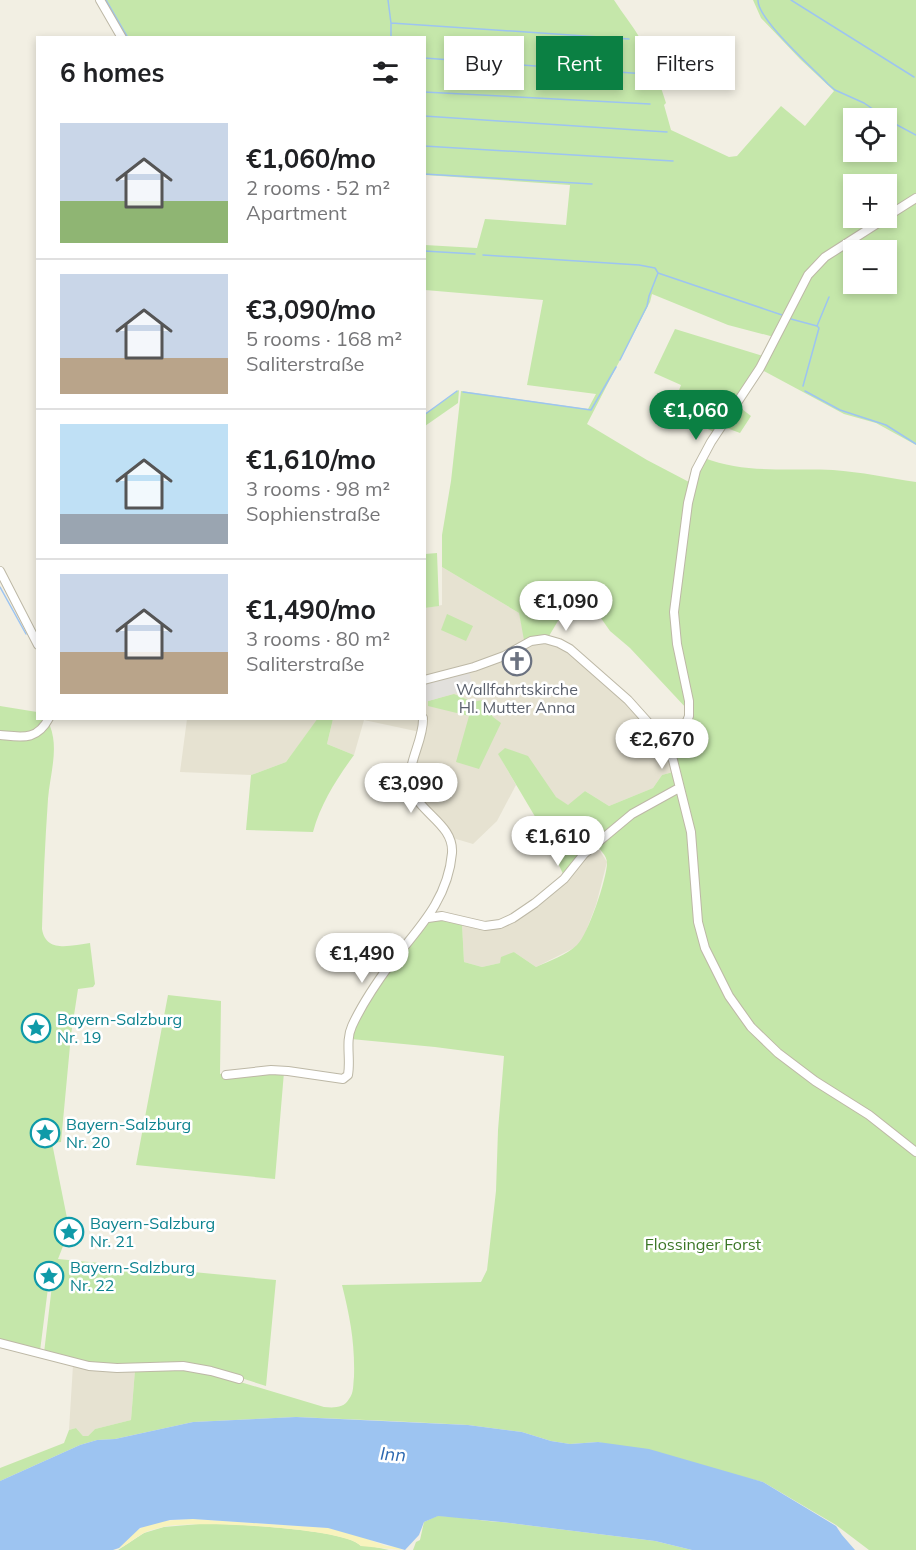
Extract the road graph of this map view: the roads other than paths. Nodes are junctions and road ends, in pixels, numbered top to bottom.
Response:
1 (100, 0) edge
2 (121, 36) edge
3 (916, 198) edge
4 (897, 210) edge
5 (869, 228) edge
6 (0, 571) edge
7 (36, 639) edge
8 (426, 679) edge
9 (48, 720) edge
10 (423, 720) edge
11 (0, 735) edge
12 (666, 745) junction
13 (679, 788) junction
14 (437, 904) junction
15 (442, 916) junction
16 (428, 918) junction
17 (226, 1075) dead end
18 (916, 1152) edge
19 (0, 1343) edge
20 (239, 1379) dead end

1 - 2 street
3 - 4 street
5 - 12 street
6 - 7 street
8 - 12 street
9 - 11 street
10 - 14 street
12 - 13 street
13 - 15 street
13 - 18 street
14 - 15 street
14 - 16 street
15 - 16 street
16 - 17 street
19 - 20 street

